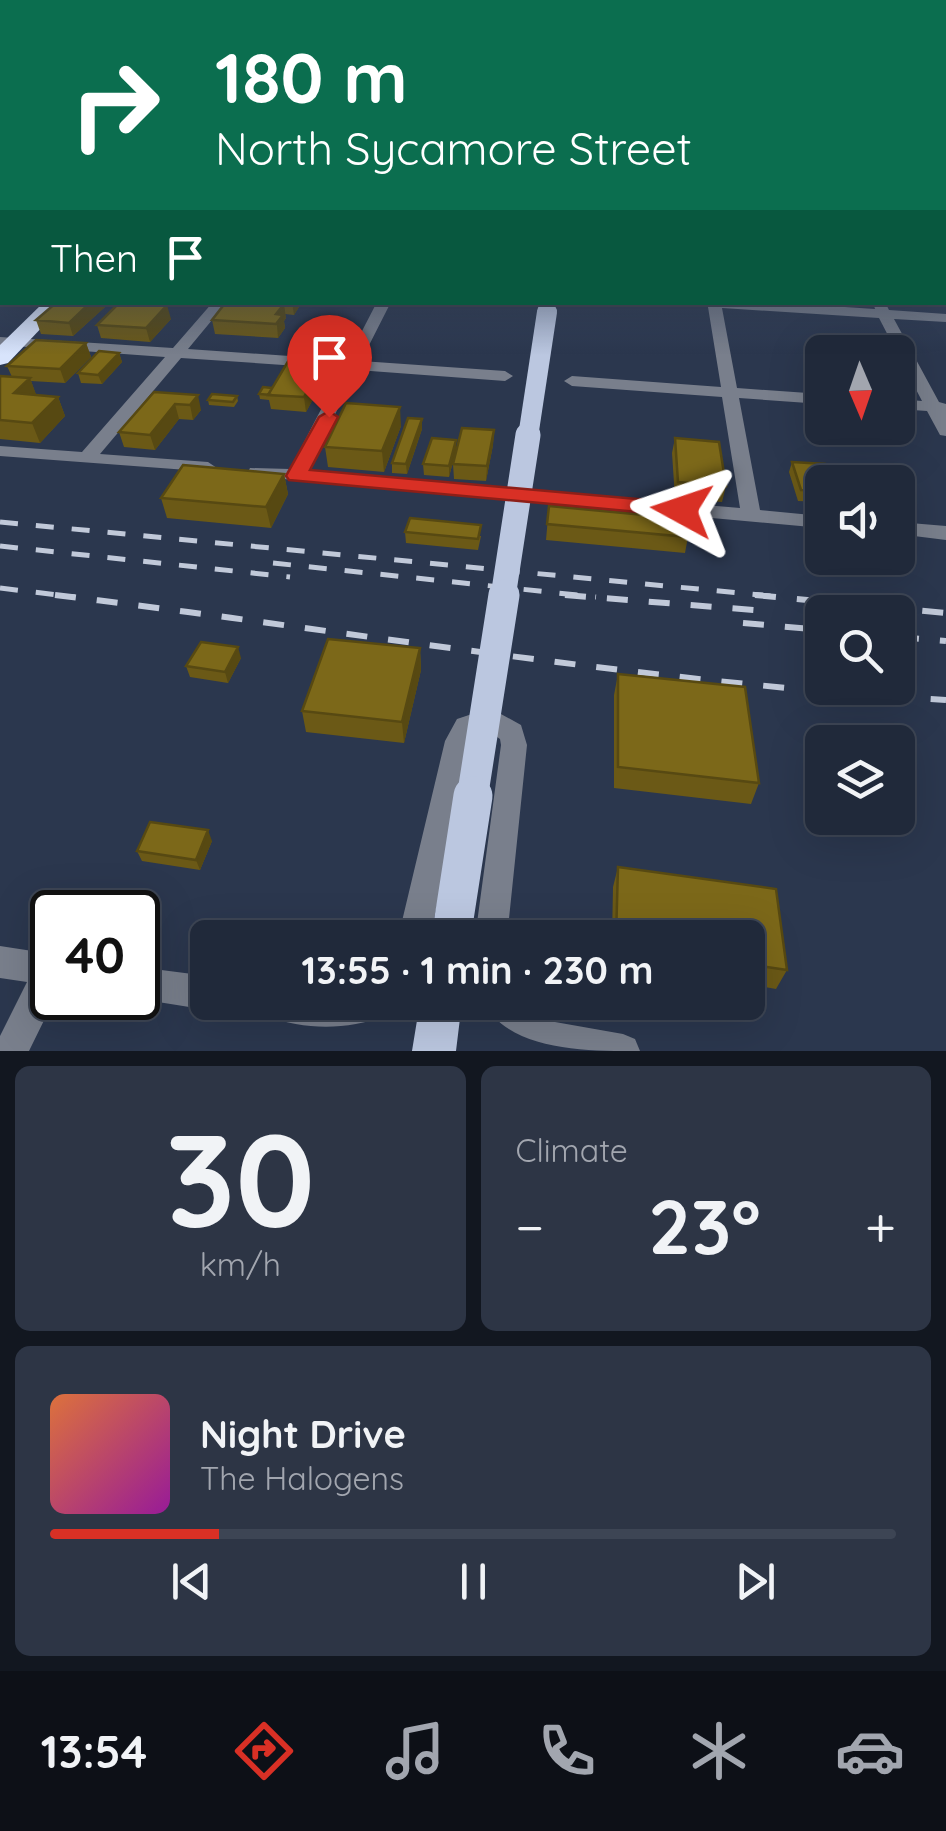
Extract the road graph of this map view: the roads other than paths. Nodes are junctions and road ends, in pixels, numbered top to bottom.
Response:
1 (53, 305) edge
2 (219, 305) edge
3 (383, 305) edge
4 (715, 305) edge
5 (781, 305) edge
6 (548, 307) edge
7 (881, 308) edge
8 (946, 318) edge
9 (4, 347) edge
10 (179, 353) junction
11 (354, 365) junction
12 (504, 376) dead end
13 (572, 381) dead end
14 (730, 392) junction
15 (805, 398) edge
16 (939, 407) edge
17 (946, 431) edge
18 (532, 442) dead end
19 (0, 451) edge
20 (86, 459) junction
21 (296, 476) junction
22 (523, 495) junction
23 (751, 516) junction
24 (805, 521) edge
25 (915, 530) edge
26 (946, 533) edge
27 (418, 920) edge
28 (454, 920) edge
29 (493, 920) edge
30 (0, 962) edge
31 (30, 967) edge
32 (160, 985) edge
33 (190, 990) edge
34 (30, 1013) edge
35 (438, 1020) edge
36 (518, 1020) edge
37 (11, 1051) edge
38 (434, 1051) edge
39 (623, 1051) edge

1 - 9 highway
2 - 10 street
3 - 11 street
4 - 14 street
5 - 7 street
6 - 28 main road, bridge
7 - 8 street
7 - 16 street
9 - 10 street
10 - 11 street
10 - 20 street
11 - 12 street
11 - 21 street
13 - 14 street
14 - 15 street
14 - 23 street
16 - 17 street
18 - 22 street
19 - 20 street
20 - 21 street
21 - 22 street
22 - 23 street
23 - 24 street
25 - 26 street
27 - 29 street
30 - 31 street
32 - 33 street
34 - 37 street
35 - 38 main road
36 - 39 street

